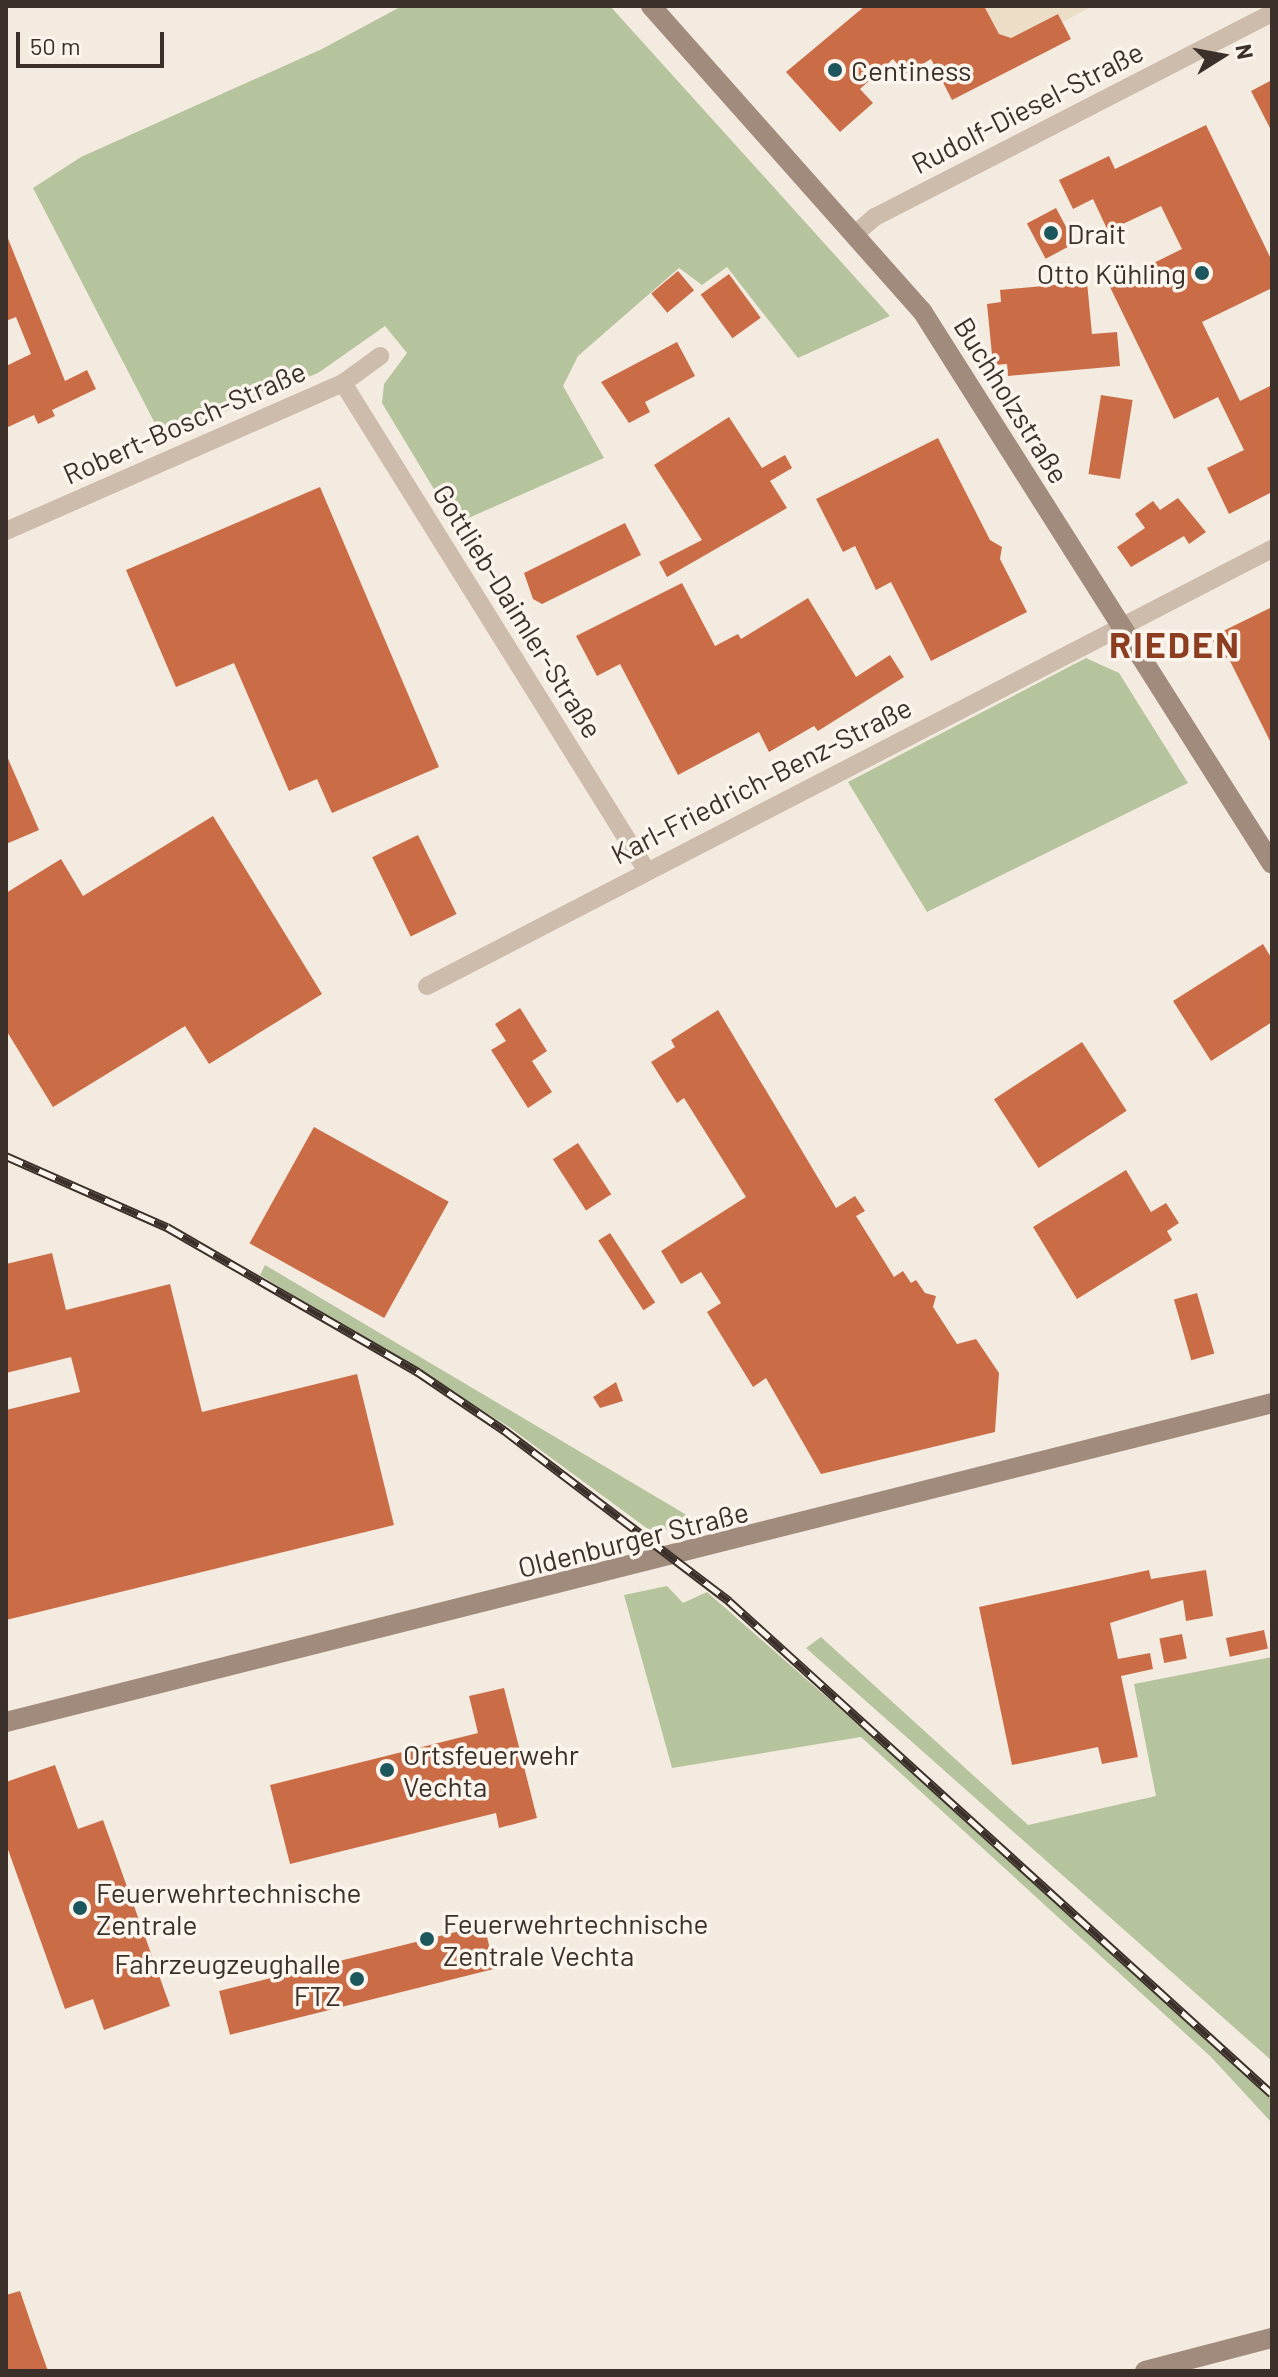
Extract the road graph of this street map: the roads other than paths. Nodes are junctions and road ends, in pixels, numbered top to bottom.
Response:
1 (651, 6) edge
2 (1272, 13) edge
3 (854, 235) junction
4 (380, 356) dead end
5 (343, 383) junction
6 (6, 531) edge
7 (1272, 549) edge
8 (1121, 626) junction
9 (1272, 864) edge
10 (645, 868) junction
11 (427, 986) dead end
12 (1272, 1403) edge
13 (6, 1722) edge
14 (1272, 2338) edge
15 (1145, 2371) edge

1 - 3 main road, Buchholzstraße
2 - 3 street, Rudolf-Diesel-Straße
3 - 8 main road, Buchholzstraße
4 - 5 street, Robert-Bosch-Straße
5 - 6 street, Robert-Bosch-Straße
5 - 10 street, Gottlieb-Daimler-Straße
7 - 8 street, Karl-Friedrich-Benz-Straße
8 - 9 main road, Buchholzstraße
8 - 10 street, Karl-Friedrich-Benz-Straße
10 - 11 street, Karl-Friedrich-Benz-Straße
12 - 13 main road, Oldenburger Straße
14 - 15 main road

